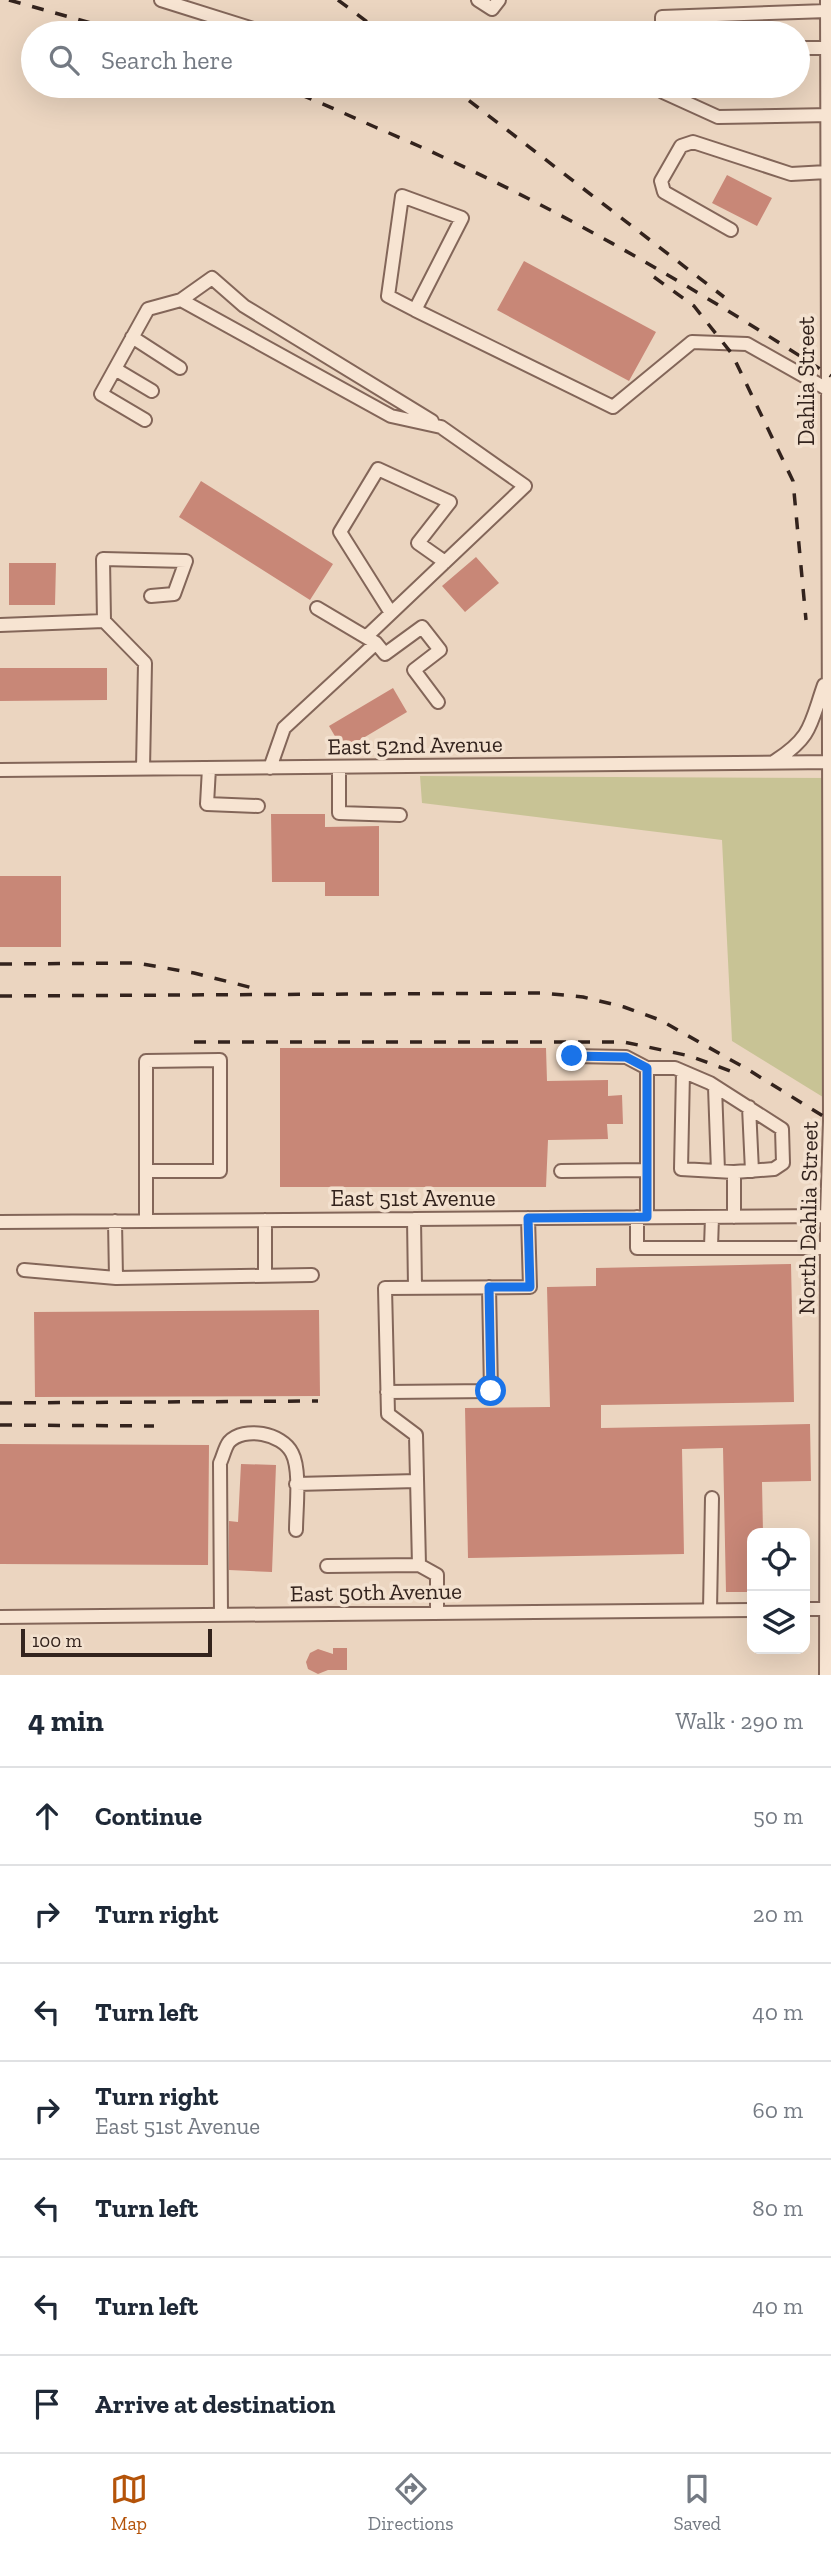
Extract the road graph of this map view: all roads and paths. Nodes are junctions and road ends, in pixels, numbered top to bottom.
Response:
1 (161, 0) edge
2 (478, 0) edge
3 (499, 0) edge
4 (827, 5) edge
5 (779, 6) edge
6 (228, 21) edge
7 (662, 21) edge
8 (828, 42) edge
9 (810, 46) edge
10 (676, 98) edge
11 (829, 115) edge
12 (827, 172) junction
13 (731, 230) dead end
14 (829, 242) edge
15 (181, 300) junction
16 (415, 310) junction
17 (829, 333) edge
18 (132, 338) junction
19 (180, 368) dead end
20 (115, 369) junction
21 (827, 389) junction
22 (152, 391) dead end
23 (145, 421) dead end
24 (441, 427) junction
25 (829, 543) edge
26 (445, 562) junction
27 (151, 596) dead end
28 (317, 608) dead end
29 (391, 613) junction
30 (104, 621) junction
31 (0, 625) edge
32 (371, 640) junction
33 (828, 661) junction
34 (438, 702) dead end
35 (775, 762) junction
36 (830, 762) edge
37 (339, 767) junction
38 (209, 768) junction
39 (270, 768) junction
40 (143, 769) junction
41 (0, 770) edge
42 (258, 806) dead end
43 (400, 815) dead end
44 (830, 831) edge
45 (572, 1056) dead end
46 (647, 1068) junction
47 (683, 1072) junction
48 (715, 1087) junction
49 (749, 1107) junction
50 (647, 1170) junction
51 (146, 1171) junction
52 (561, 1171) dead end
53 (718, 1171) junction
54 (752, 1171) junction
55 (734, 1172) junction
56 (827, 1216) junction
57 (642, 1217) junction
58 (712, 1217) junction
59 (734, 1217) junction
60 (528, 1218) junction
61 (414, 1219) junction
62 (265, 1220) junction
63 (116, 1221) junction
64 (146, 1221) junction
65 (0, 1222) edge
66 (712, 1247) junction
67 (827, 1248) junction
68 (24, 1270) dead end
69 (312, 1275) dead end
70 (265, 1276) junction
71 (116, 1278) junction
72 (415, 1287) junction
73 (489, 1287) junction
74 (387, 1392) junction
75 (417, 1481) junction
76 (296, 1483) junction
77 (712, 1498) dead end
78 (296, 1530) dead end
79 (419, 1565) junction
80 (327, 1566) dead end
81 (829, 1573) edge
82 (810, 1609) edge
83 (826, 1609) junction
84 (710, 1610) junction
85 (747, 1610) edge
86 (437, 1613) junction
87 (221, 1615) junction
88 (0, 1617) edge
89 (829, 1623) edge
90 (826, 1675) edge

1 - 6 street
2 - 3 street
4 - 5 street
4 - 8 street, Dahlia Street
5 - 7 street
8 - 9 street
8 - 11 street, Dahlia Street
10 - 11 street
11 - 12 street, Dahlia Street
12 - 13 street
12 - 14 street, Dahlia Street
14 - 17 street, Dahlia Street
15 - 18 street
15 - 24 street
15 - 24 street
16 - 16 street
16 - 21 street
17 - 21 street, Dahlia Street
18 - 19 street
18 - 20 street
20 - 22 street
20 - 23 street
21 - 25 street, Dahlia Street
24 - 26 street
25 - 33 street, Dahlia Street
26 - 29 street
26 - 29 street
27 - 30 street
28 - 32 street
29 - 32 street
30 - 31 street
30 - 40 street
32 - 34 street
32 - 39 street
33 - 35 street
33 - 36 street, Dahlia Street
35 - 36 street, East 52nd Avenue
35 - 37 street, East 52nd Avenue
36 - 44 street, North Dahlia Street
37 - 39 street, East 52nd Avenue
37 - 43 street
38 - 39 street, East 52nd Avenue
38 - 40 street, East 52nd Avenue
38 - 42 street
40 - 41 street, East 52nd Avenue
44 - 56 street, North Dahlia Street
45 - 46 street
46 - 47 street
46 - 50 street
47 - 48 street
47 - 53 street
48 - 49 street
48 - 53 street
49 - 54 street
49 - 54 street
50 - 52 street
50 - 57 street
51 - 51 street
51 - 64 street
53 - 55 street
54 - 55 street
55 - 59 street
56 - 59 street, East 51st Avenue
56 - 67 street, North Dahlia Street
57 - 58 street, East 51st Avenue
57 - 60 street, East 51st Avenue
57 - 66 street
58 - 59 street, East 51st Avenue
58 - 66 street
60 - 61 street, East 51st Avenue
60 - 73 street
61 - 62 street, East 51st Avenue
61 - 72 street
62 - 64 street, East 51st Avenue
62 - 70 street
63 - 64 street, East 51st Avenue
63 - 65 street, East 51st Avenue
63 - 71 street
66 - 67 street
67 - 81 street, North Dahlia Street
68 - 71 street
69 - 70 street
70 - 71 street
72 - 73 street
72 - 74 street
73 - 74 street
74 - 75 street
75 - 76 street
75 - 79 street
76 - 78 street
76 - 87 street
77 - 84 street
79 - 80 street
79 - 86 street
81 - 83 street, North Dahlia Street
82 - 83 street
83 - 89 street, North Dahlia Street
84 - 85 street, East 50th Avenue
84 - 86 street, East 50th Avenue
86 - 87 street, East 50th Avenue
87 - 88 street, East 50th Avenue
89 - 90 street, North Dahlia Street

